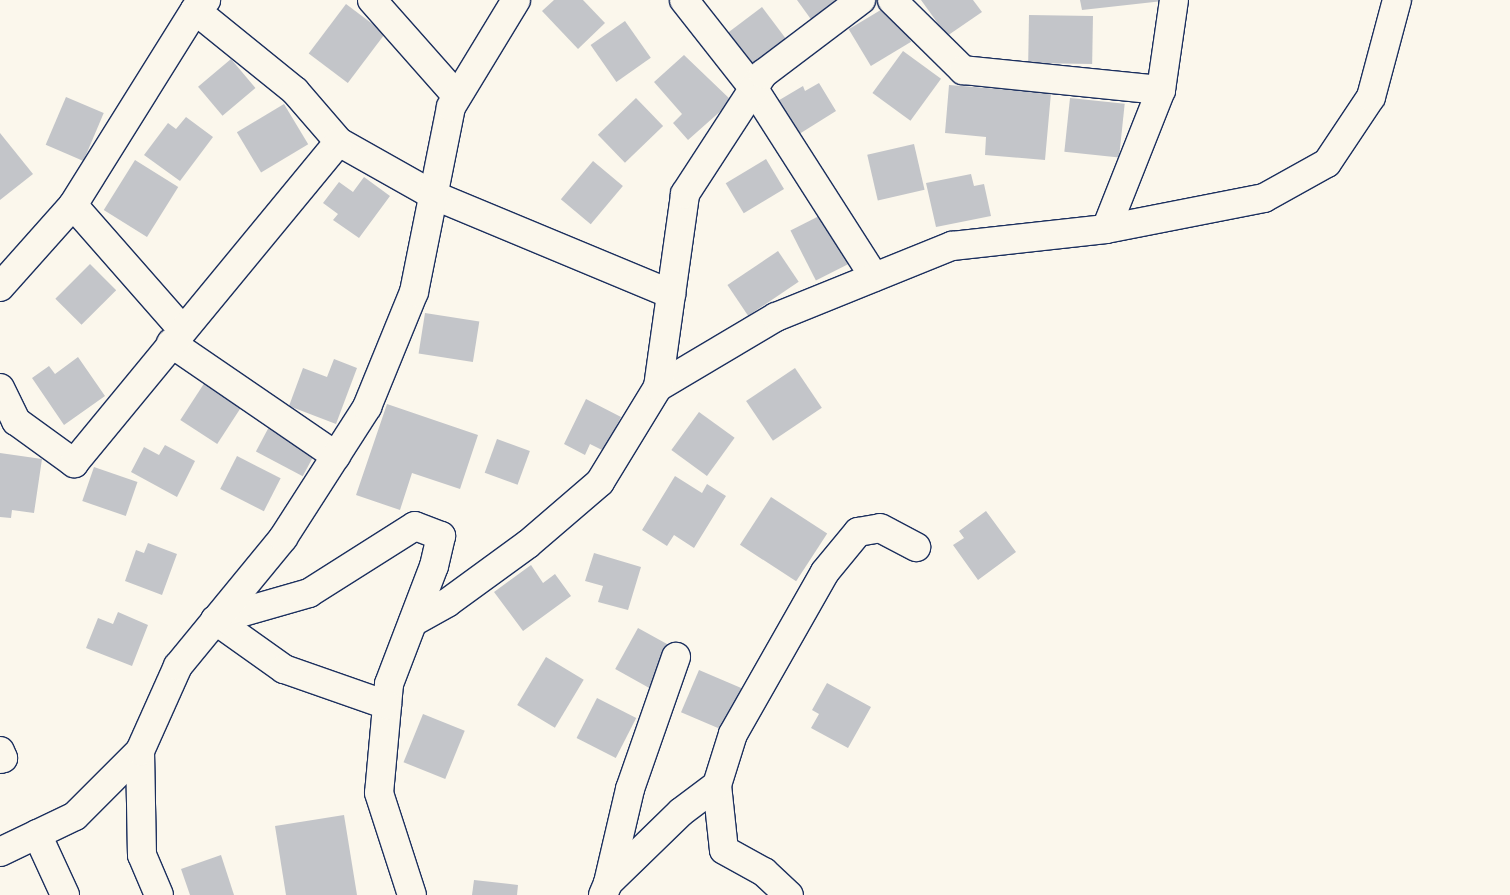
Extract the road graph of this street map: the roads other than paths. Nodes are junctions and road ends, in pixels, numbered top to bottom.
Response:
1 (372, 0) edge
2 (516, 0) edge
3 (684, 0) edge
4 (861, 0) edge
5 (892, 0) edge
6 (1174, 0) edge
7 (1397, 0) edge
8 (201, 5) edge
9 (754, 89) junction
10 (1161, 90) junction
11 (457, 96) junction
12 (339, 142) junction
13 (433, 195) junction
14 (73, 205) junction
15 (1106, 229) junction
16 (874, 277) junction
17 (0, 287) edge
18 (671, 294) junction
19 (176, 336) junction
20 (658, 387) junction
21 (0, 388) edge
22 (336, 456) junction
23 (916, 547) dead end
24 (215, 620) junction
25 (412, 622) junction
26 (676, 657) dead end
27 (387, 706) junction
28 (0, 750) edge
29 (140, 751) junction
30 (0, 759) edge
31 (717, 785) junction
32 (36, 834) junction
33 (0, 852) edge
34 (605, 889) edge
35 (65, 895) edge
36 (159, 895) edge
37 (412, 895) edge
38 (789, 895) edge

1 - 11 street
2 - 11 street
3 - 9 street
4 - 9 street
5 - 10 street
6 - 10 street
7 - 15 street
8 - 12 street
8 - 14 street
9 - 16 street
9 - 18 street
10 - 15 street
11 - 13 street
12 - 13 street
12 - 19 street
13 - 18 street
13 - 22 street
14 - 17 street
14 - 19 street
15 - 16 street
16 - 20 street
18 - 20 street
19 - 21 street
19 - 22 street
20 - 25 street
22 - 24 street
23 - 31 street
24 - 25 street
24 - 27 street
24 - 29 street
25 - 27 street
26 - 34 street
27 - 37 street
28 - 30 street
29 - 32 street
29 - 36 street
31 - 34 street
31 - 38 street
32 - 33 street
32 - 35 street

